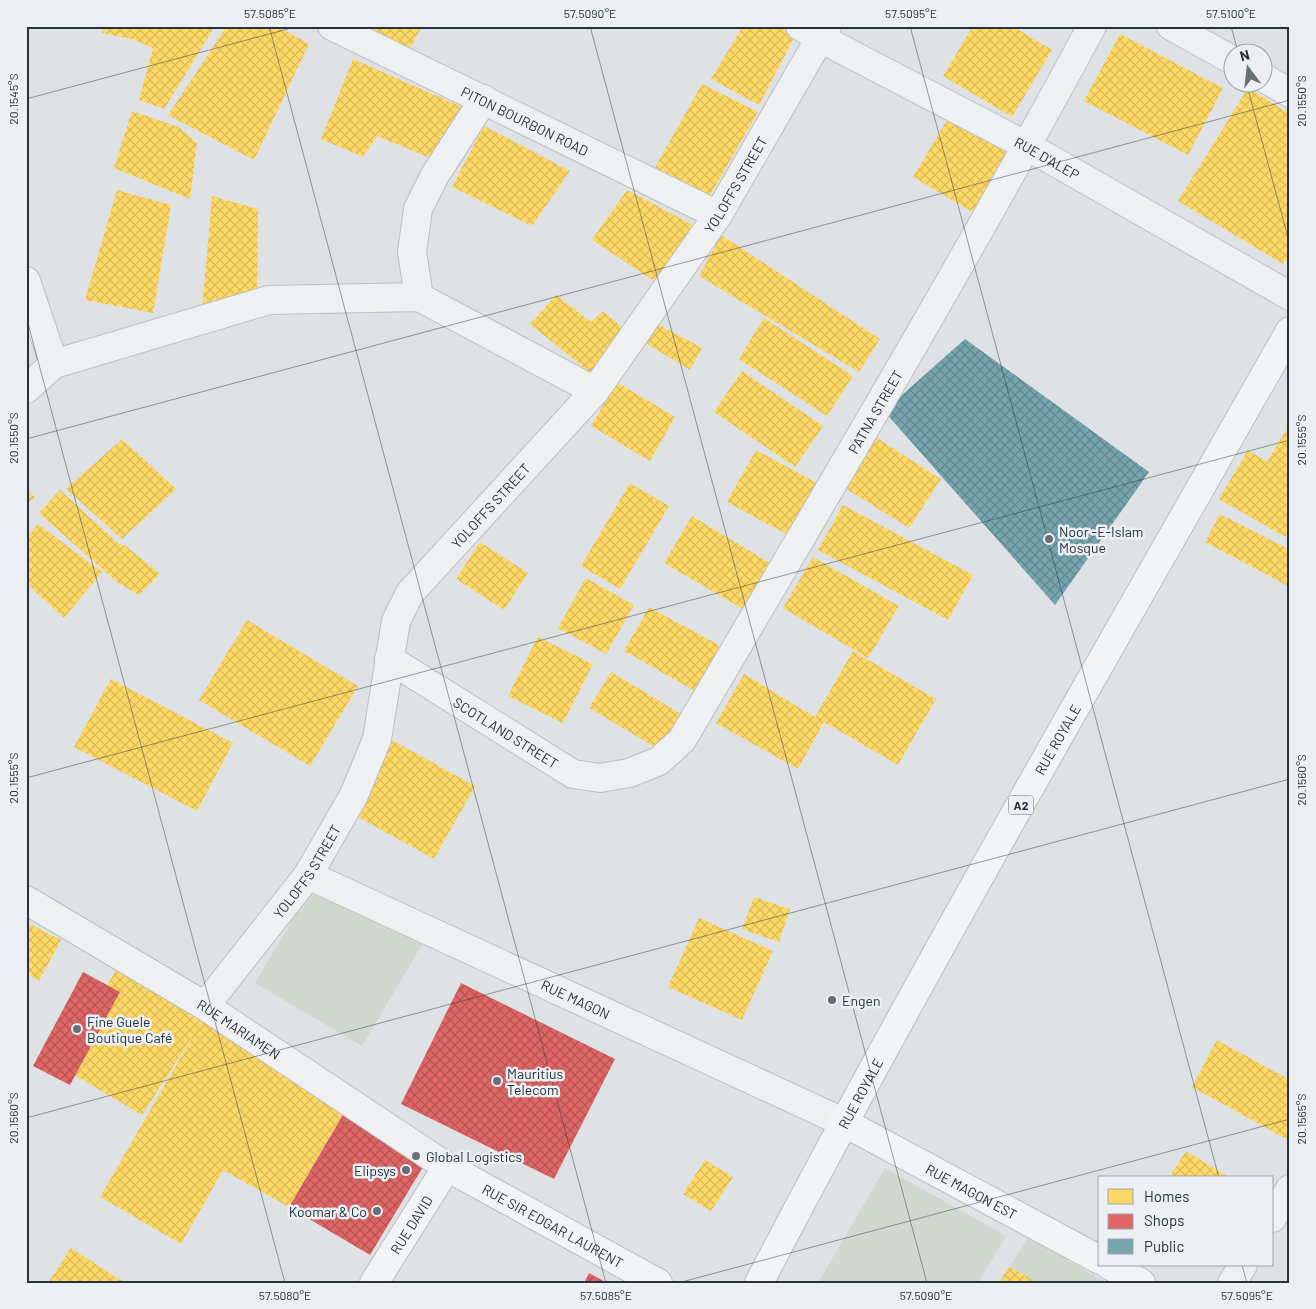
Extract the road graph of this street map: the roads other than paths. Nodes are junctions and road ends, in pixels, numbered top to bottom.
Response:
1 (332, 26) edge
2 (1092, 26) edge
3 (1171, 26) edge
4 (816, 30) edge
5 (1224, 55) edge
6 (1274, 83) edge
7 (1290, 92) edge
8 (484, 99) junction
9 (1027, 146) junction
10 (718, 215) junction
11 (26, 281) edge
12 (1290, 296) edge
13 (419, 297) junction
14 (1290, 331) edge
15 (54, 364) junction
16 (26, 389) edge
17 (595, 391) junction
18 (389, 660) junction
19 (629, 773) joint
20 (308, 875) junction
21 (26, 900) edge
22 (205, 1006) junction
23 (843, 1122) junction
24 (446, 1167) junction
25 (1290, 1189) edge
26 (1274, 1215) edge
27 (1098, 1259) edge
28 (1111, 1266) edge
29 (1242, 1266) edge
30 (374, 1283) edge
31 (658, 1283) edge
32 (758, 1283) edge
33 (1141, 1283) edge
34 (1232, 1283) edge

1 - 8 street, PITON BOURBON ROAD
2 - 9 street, PATNA STREET
3 - 5 street
4 - 9 street, RUE D'ALEP
4 - 10 street, YOLOFFS STREET
6 - 7 street
8 - 10 street, PITON BOURBON ROAD
8 - 13 street
9 - 12 street, RUE D'ALEP
9 - 19 street, PATNA STREET
10 - 17 street, YOLOFFS STREET
11 - 15 street
13 - 15 street
13 - 17 street
14 - 23 main road, RUE ROYALE / A2
15 - 16 street
17 - 18 street, YOLOFFS STREET
18 - 19 street, SCOTLAND STREET
18 - 20 street, YOLOFFS STREET
20 - 22 street, YOLOFFS STREET
20 - 23 street, RUE MAGON
21 - 22 street, RUE MARIAMEN
22 - 24 street, RUE MARIAMEN
23 - 27 main road, RUE MAGON EST
23 - 32 main road, RUE ROYALE / A2
24 - 30 main road, RUE DAVID
24 - 31 main road, RUE SIR EDGAR LAURENT
25 - 26 street
28 - 33 main road
29 - 34 street

